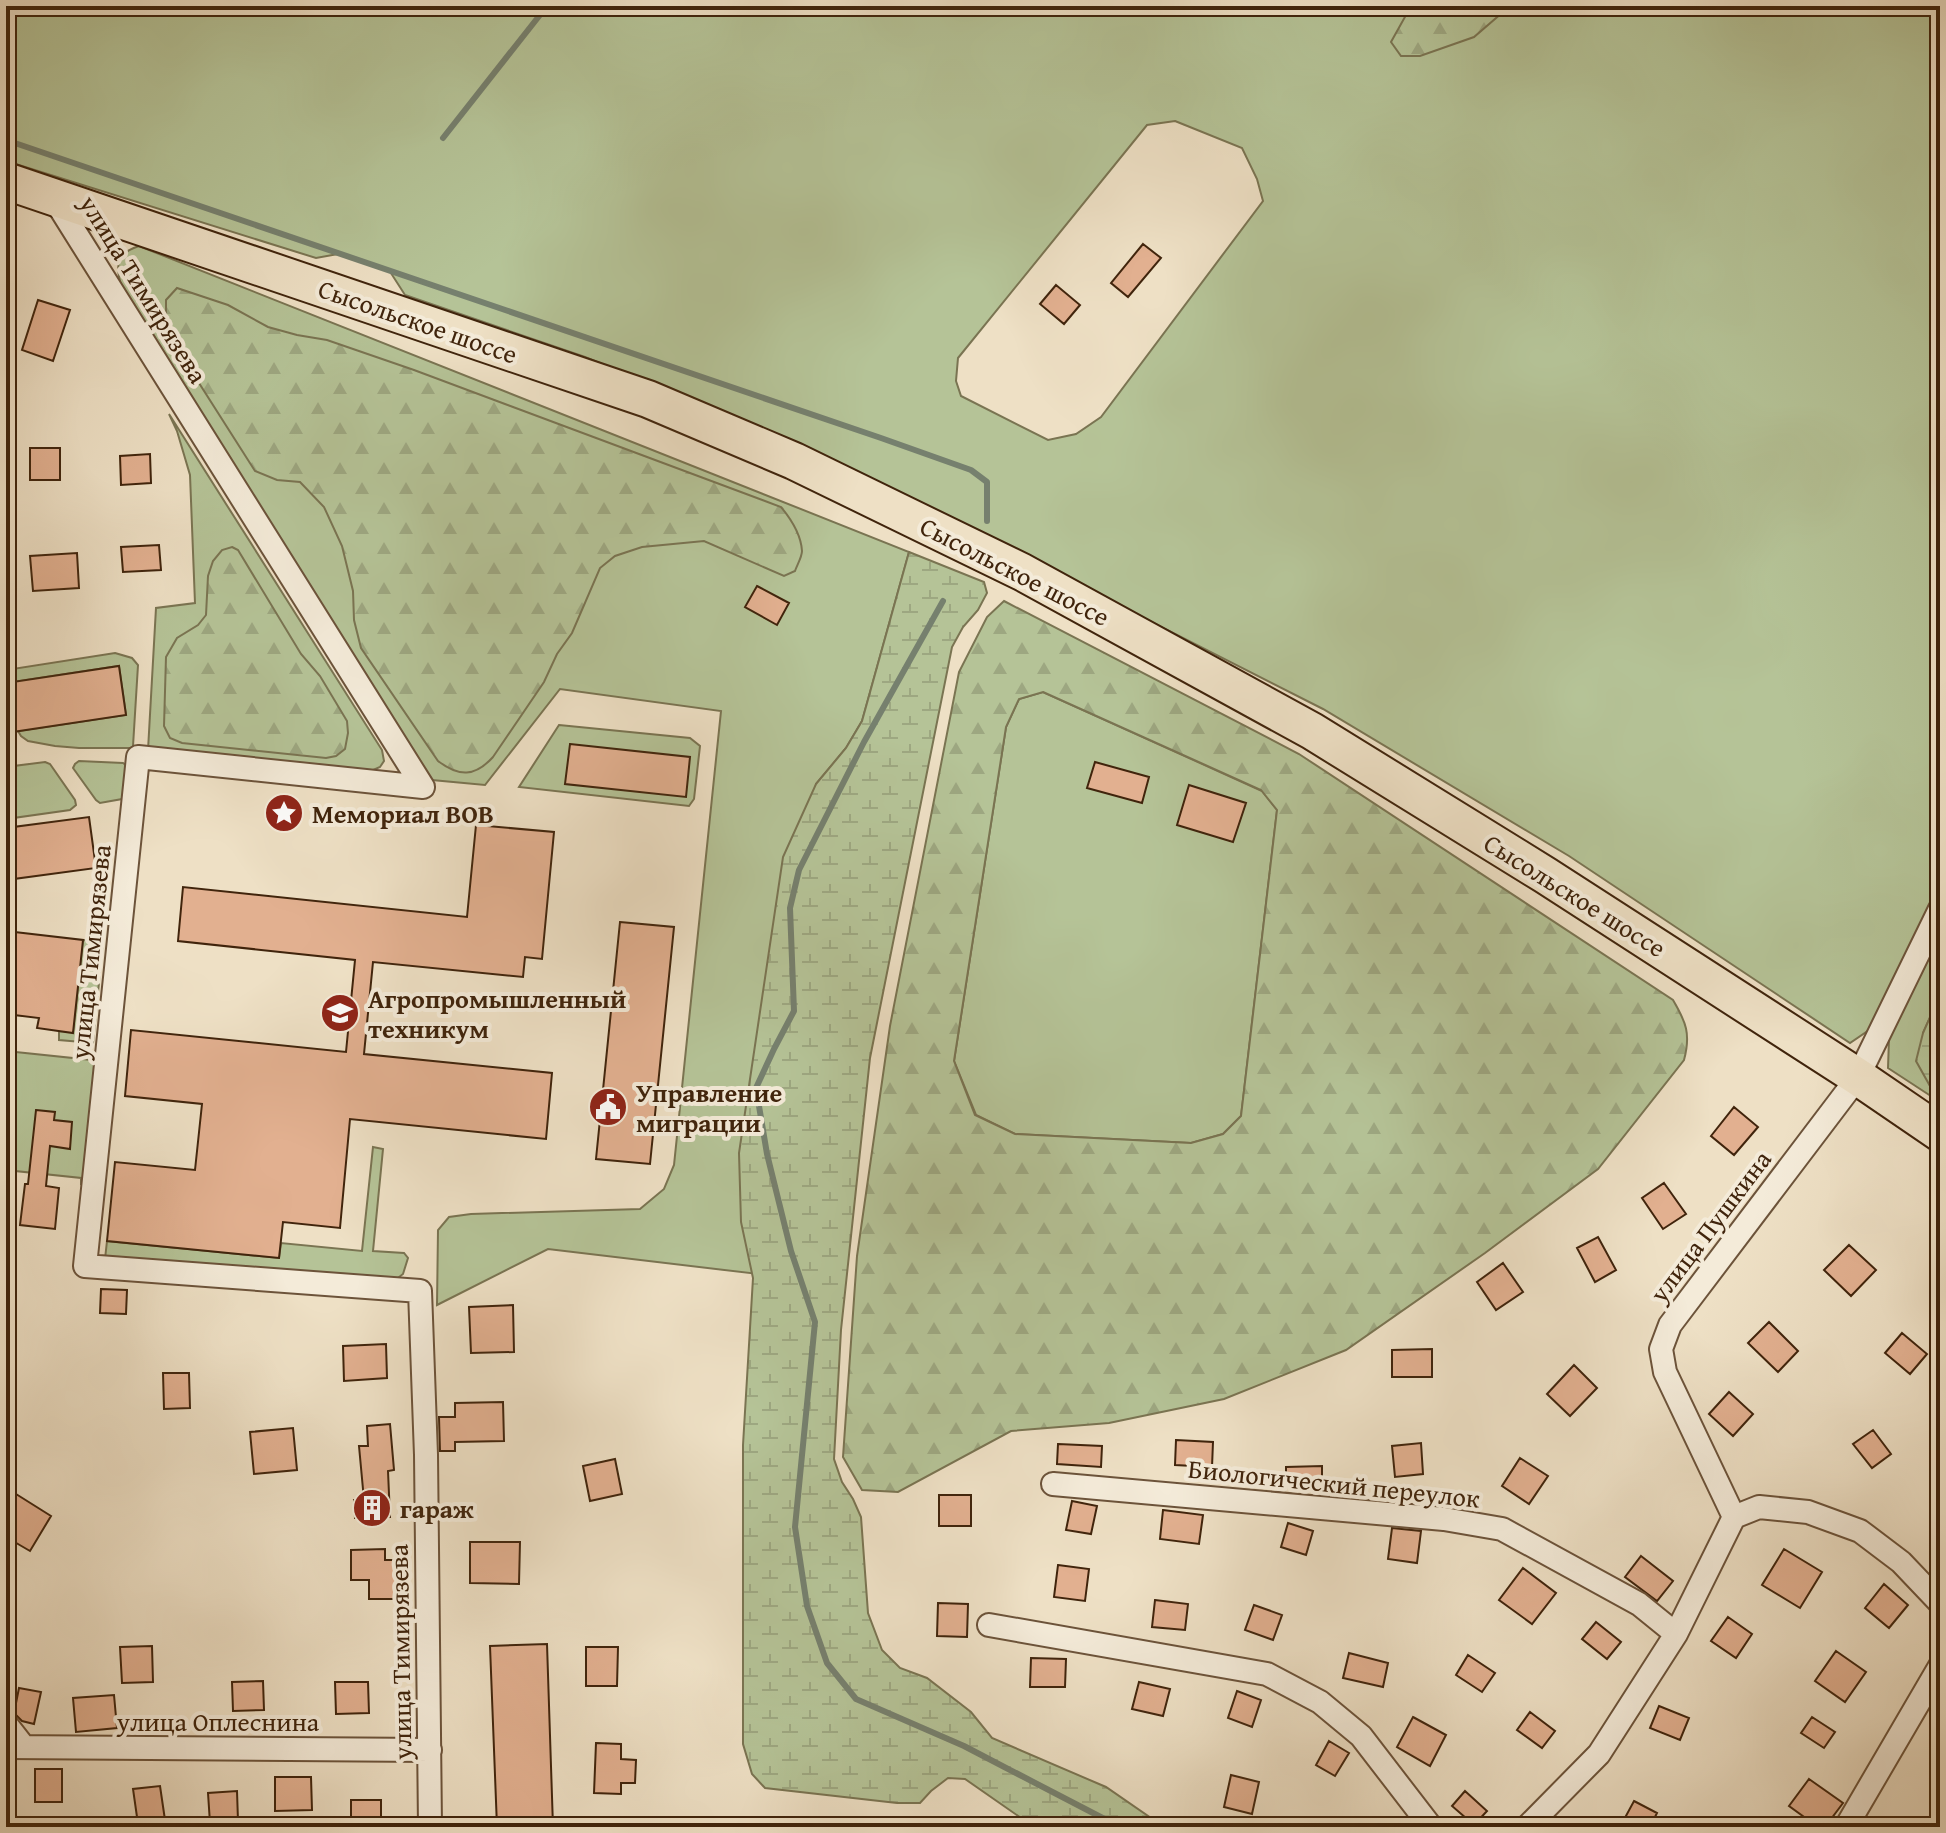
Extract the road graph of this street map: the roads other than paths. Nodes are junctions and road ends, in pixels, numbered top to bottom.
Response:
1 (6, 181) edge
2 (52, 196) junction
3 (1940, 909) edge
4 (1858, 1077) junction
5 (1940, 1133) edge
6 (1053, 1484) dead end
7 (1734, 1517) junction
8 (1940, 1603) edge
9 (989, 1625) dead end
10 (1676, 1634) junction
11 (1940, 1666) edge
12 (6, 1724) edge
13 (15, 1747) edge
14 (430, 1750) junction
15 (430, 1827) edge
16 (1431, 1827) edge
17 (1527, 1827) edge
18 (1846, 1827) edge

1 - 2 highway, Сысольское шоссе
2 - 4 highway, Сысольское шоссе
2 - 14 street, улица Тимирязева
3 - 4 street, улица Пушкина
4 - 5 highway, Сысольское шоссе
4 - 7 street, улица Пушкина
6 - 10 street, Биологический переулок
7 - 8 street
7 - 10 street
9 - 16 street
10 - 17 street
11 - 18 street
12 - 13 street
13 - 14 street, улица Оплеснина
14 - 15 street, улица Тимирязева

